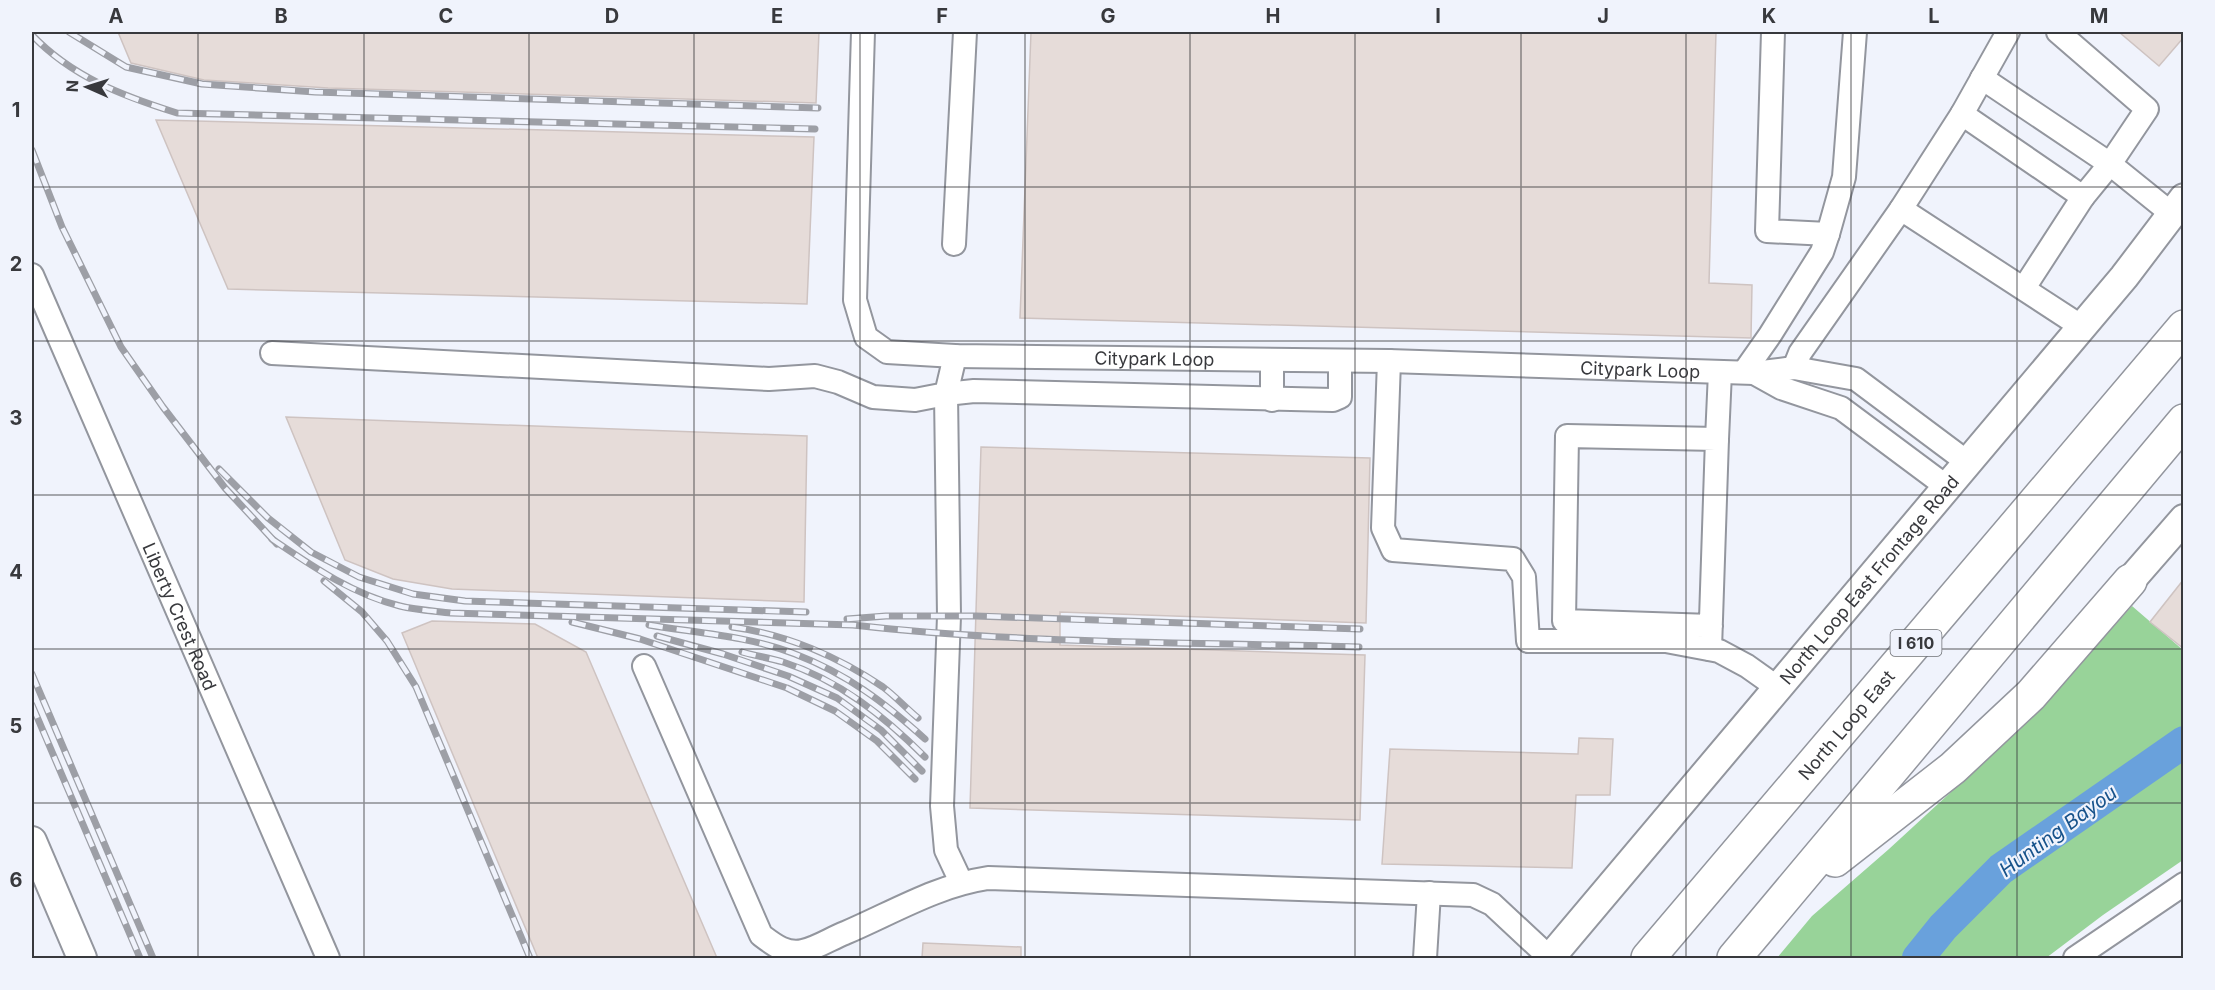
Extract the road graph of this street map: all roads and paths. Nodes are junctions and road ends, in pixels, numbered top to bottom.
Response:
1 (863, 32) edge
2 (965, 32) edge
3 (1773, 32) edge
4 (1855, 32) edge
5 (2008, 32) edge
6 (2058, 32) edge
7 (1982, 78) junction
8 (1962, 114) junction
9 (2110, 164) junction
10 (2083, 197) junction
11 (2178, 206) edge
12 (1901, 209) junction
13 (1828, 234) junction
14 (954, 244) dead end
15 (32, 275) edge
16 (2024, 288) junction
17 (2082, 327) junction
18 (2184, 327) edge
19 (272, 353) dead end
20 (955, 356) junction
21 (1272, 360) junction
22 (1340, 361) junction
23 (1389, 361) junction
24 (1794, 368) junction
25 (1720, 372) junction
26 (1749, 373) junction
27 (946, 394) junction
28 (1272, 400) junction
29 (2184, 421) edge
30 (1717, 439) junction
31 (1968, 462) junction
32 (1947, 487) junction
33 (2184, 519) edge
34 (2130, 581) joint
35 (1711, 626) junction
36 (1710, 649) junction
37 (644, 666) dead end
38 (1778, 688) junction
39 (32, 841) edge
40 (961, 882) junction
41 (2184, 884) edge
42 (1429, 893) junction
43 (1786, 898) junction
44 (82, 958) edge
45 (328, 958) edge
46 (1425, 958) edge
47 (1550, 958) edge
48 (1648, 958) edge
49 (1734, 958) edge
50 (2075, 958) edge

1 - 20 street, Citypark Loop
2 - 14 street
3 - 13 street
4 - 13 street
5 - 7 street
6 - 9 street
7 - 8 street
7 - 9 street
8 - 10 street
8 - 12 street
9 - 10 street
9 - 11 street
10 - 16 street
11 - 17 main road, North Loop East Frontage Road
12 - 16 street
12 - 24 street
13 - 26 street
15 - 45 street, Liberty Crest Road
16 - 17 street
17 - 31 main road, North Loop East Frontage Road
18 - 48 highway, North Loop East / I 610
19 - 27 street
20 - 21 street, Citypark Loop
20 - 27 street
21 - 22 street, Citypark Loop
21 - 28 street
22 - 23 street, Citypark Loop
22 - 28 street
23 - 25 street, Citypark Loop
23 - 36 street
24 - 26 street, Citypark Loop
24 - 31 street, Citypark Loop
25 - 26 street, Citypark Loop
25 - 30 street
26 - 32 street, Citypark Loop
27 - 28 street
27 - 40 street
29 - 43 highway
30 - 35 street
30 - 35 street
31 - 32 main road, North Loop East Frontage Road
32 - 38 main road, North Loop East Frontage Road
33 - 34 main road
34 - 43 highway
35 - 36 street
36 - 38 street
37 - 40 street
38 - 47 main road, North Loop East Frontage Road
39 - 44 main road
40 - 42 street
41 - 50 street
42 - 46 street
42 - 47 street
43 - 49 highway

